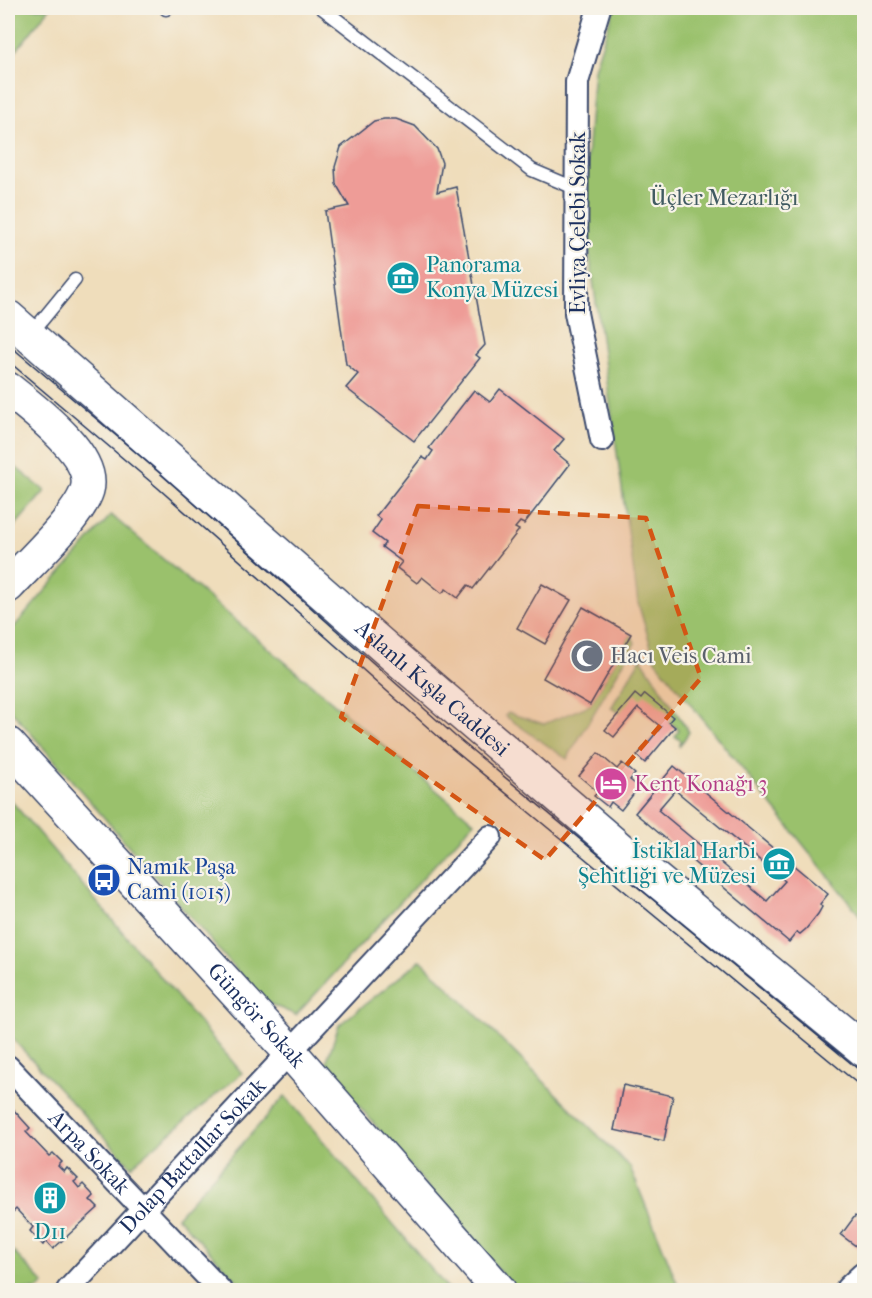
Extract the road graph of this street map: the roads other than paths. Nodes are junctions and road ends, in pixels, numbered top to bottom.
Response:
1 (322, 8) edge
2 (599, 8) edge
3 (577, 189) junction
4 (75, 280) dead end
5 (19, 327) edge
6 (8, 389) edge
7 (602, 440) dead end
8 (8, 586) edge
9 (8, 744) edge
10 (490, 837) dead end
11 (864, 1050) edge
12 (290, 1052) junction
13 (8, 1067) edge
14 (143, 1210) junction
15 (864, 1277) edge
16 (68, 1290) edge
17 (220, 1290) edge
18 (499, 1290) edge
19 (850, 1290) edge

1 - 3 lane
2 - 3 street, Evliya Çelebi Sokak
3 - 7 street, Evliya Çelebi Sokak
4 - 5 lane
5 - 11 main road, Aslanlı Kışla Caddesi
6 - 8 main road
9 - 12 main road, Güngör Sokak
10 - 12 street, Dolap Battallar Sokak
12 - 14 street, Dolap Battallar Sokak
12 - 18 main road, Güngör Sokak
13 - 14 street, Arpa Sokak
14 - 16 street, Dolap Battallar Sokak
14 - 17 street, Arpa Sokak
15 - 19 street

